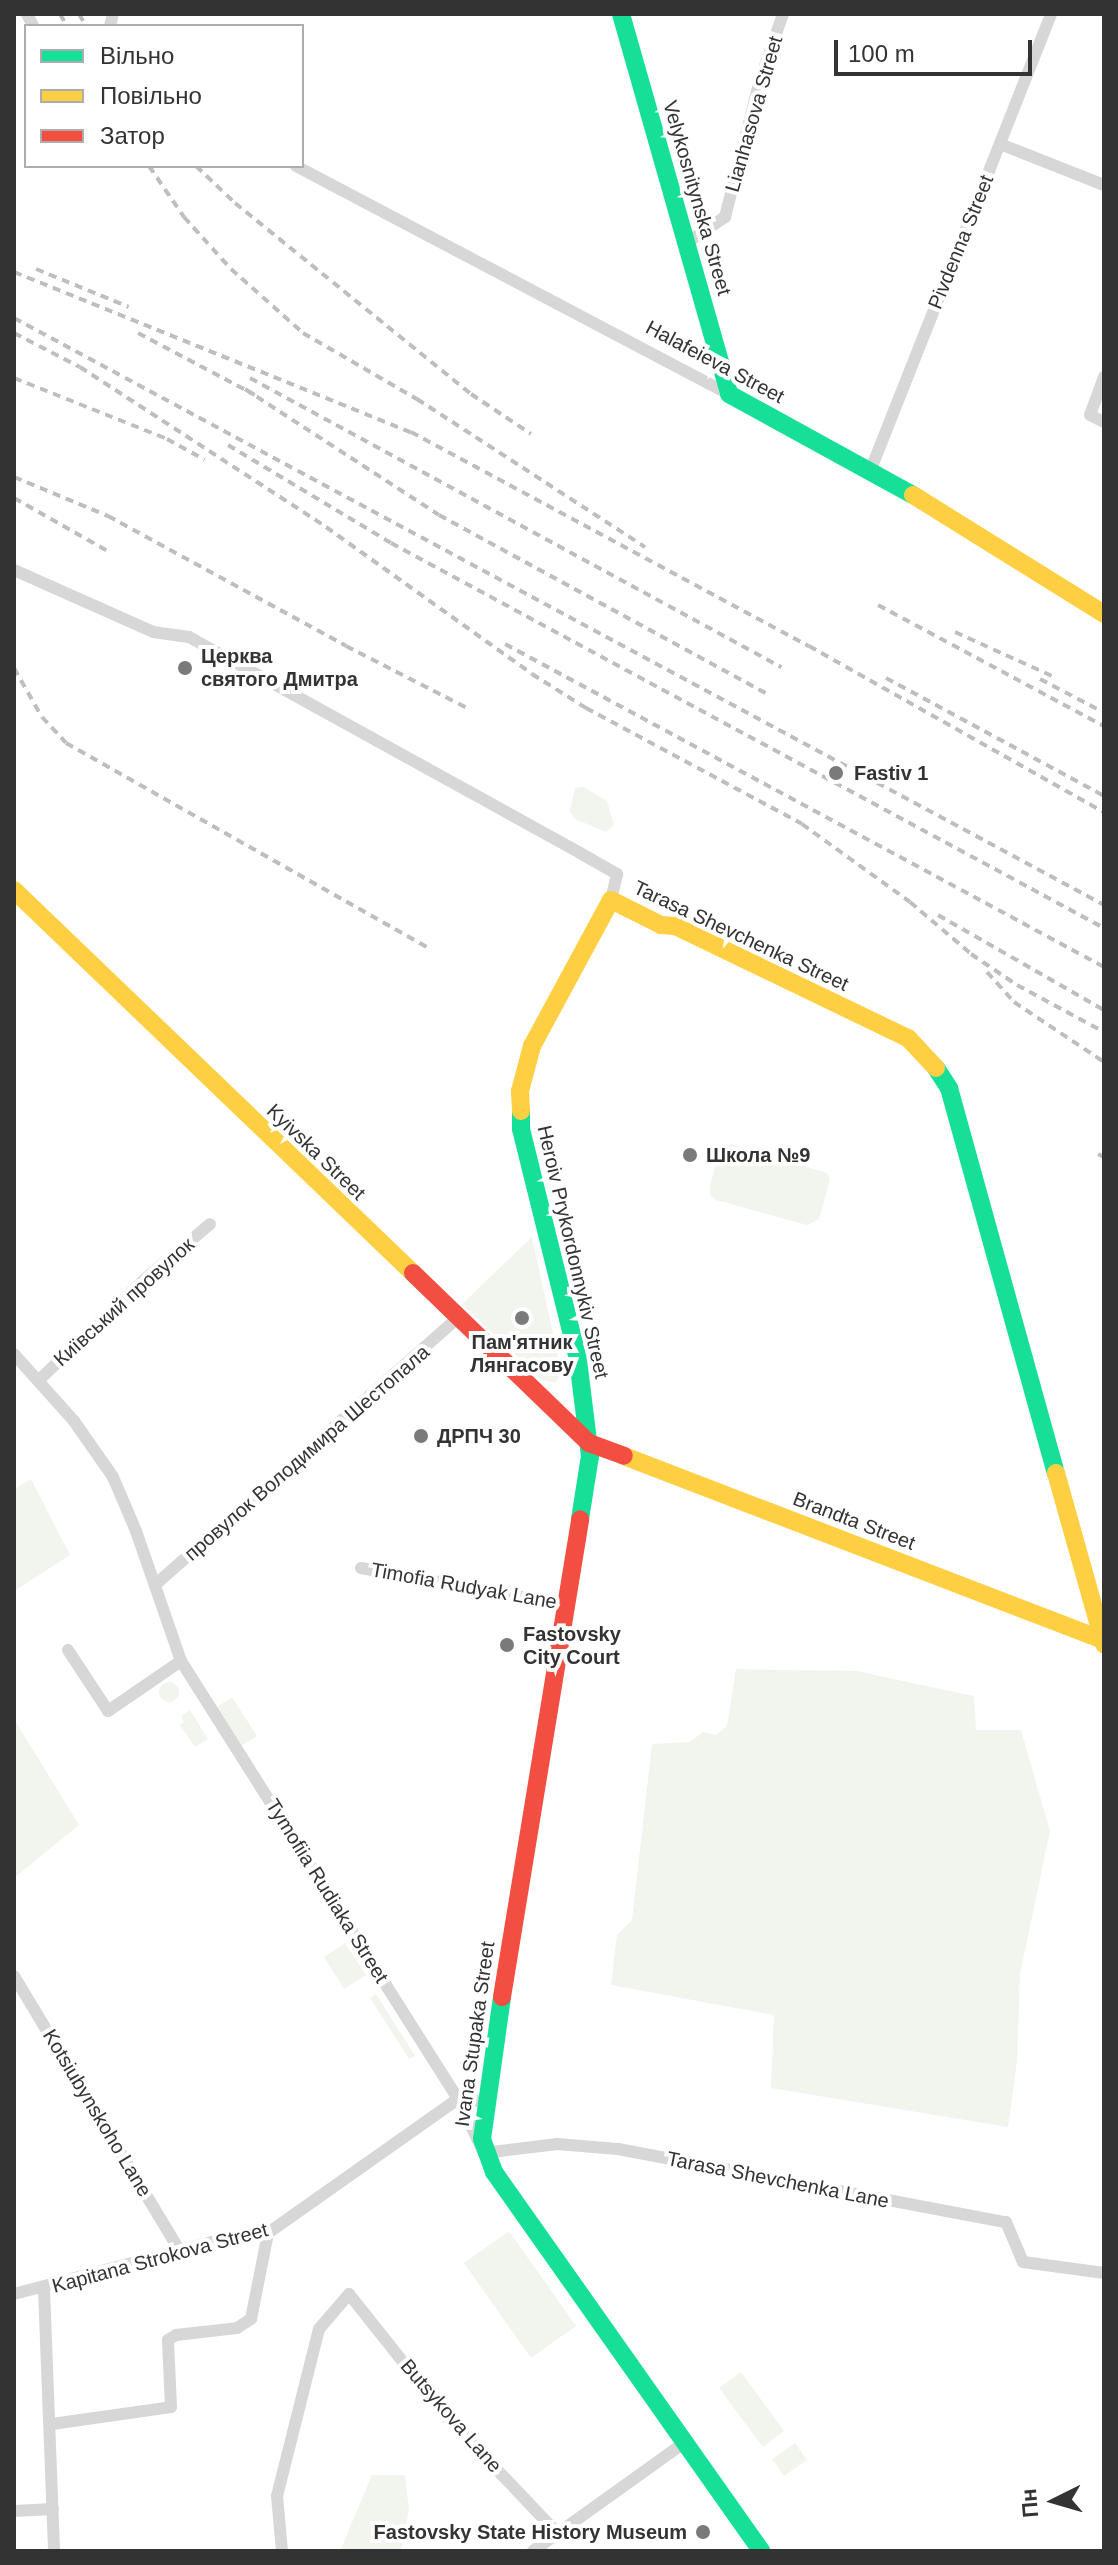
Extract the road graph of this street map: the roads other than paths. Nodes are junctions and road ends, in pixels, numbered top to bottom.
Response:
1 (621, 14) edge
2 (783, 14) edge
3 (1051, 14) edge
4 (1000, 144) junction
5 (300, 168) edge
6 (1104, 185) edge
7 (688, 242) junction
8 (1104, 377) edge
9 (729, 394) junction
10 (1104, 422) edge
11 (871, 469) junction
12 (14, 570) edge
13 (1104, 614) edge
14 (14, 890) edge
15 (611, 900) junction
16 (210, 1224) dead end
17 (457, 1319) junction
18 (14, 1354) edge
19 (39, 1380) junction
20 (589, 1443) junction
21 (361, 1568) dead end
22 (156, 1584) junction
23 (566, 1605) junction
24 (1104, 1641) edge
25 (68, 1650) dead end
26 (181, 1661) junction
27 (14, 1976) edge
28 (458, 2099) junction
29 (485, 2102) junction
30 (484, 2153) junction
31 (268, 2233) junction
32 (180, 2251) junction
33 (1104, 2273) edge
34 (44, 2289) junction
35 (14, 2294) edge
36 (52, 2424) junction
37 (685, 2442) junction
38 (53, 2509) junction
39 (14, 2511) edge
40 (559, 2535) junction
41 (54, 2551) edge
42 (282, 2551) edge
43 (533, 2551) edge
44 (761, 2551) edge

1 - 7 street, Velykosnitynska Street
2 - 7 street, Lianhasova Street
3 - 4 street, Pivdenna Street
4 - 6 street
4 - 11 street, Pivdenna Street
5 - 9 street, Halafeieva Street
7 - 9 street, Velykosnitynska Street
8 - 10 street
9 - 11 street, Halafeieva Street
11 - 13 street, Halafeieva Street
12 - 15 street, Tarasa Shevchenka Street
14 - 17 street, Kyivska Street
15 - 20 street, Heroiv Prykordonnykiv Street
15 - 24 street, Tarasa Shevchenka Street
16 - 19 street, Київський провулок
17 - 20 street, Kyivska Street
17 - 22 street, провулок Володимира Шестопала
18 - 19 street, Tymofiia Rudiaka Street
19 - 22 street, Tymofiia Rudiaka Street
20 - 23 street, Ivana Stupaka Street
20 - 24 street, Brandta Street
21 - 23 street, Timofia Rudyak Lane
22 - 26 street, Tymofiia Rudiaka Street
23 - 29 street, Ivana Stupaka Street
25 - 26 street
26 - 28 street, Tymofiia Rudiaka Street
27 - 32 street, Kotsiubynskoho Lane
28 - 29 street
28 - 30 street
28 - 31 street, Kapitana Strokova Street
29 - 30 street, Ivana Stupaka Street
30 - 33 street, Tarasa Shevchenka Lane
30 - 37 street, Ivana Stupaka Street
31 - 32 street, Kapitana Strokova Street
31 - 36 street
32 - 34 street, Kapitana Strokova Street
34 - 35 street, Kapitana Strokova Street
34 - 36 street
36 - 38 street
37 - 40 street
37 - 44 street, Ivana Stupaka Street
38 - 39 street
38 - 41 street
40 - 42 street, Butsykova Lane
40 - 43 street

